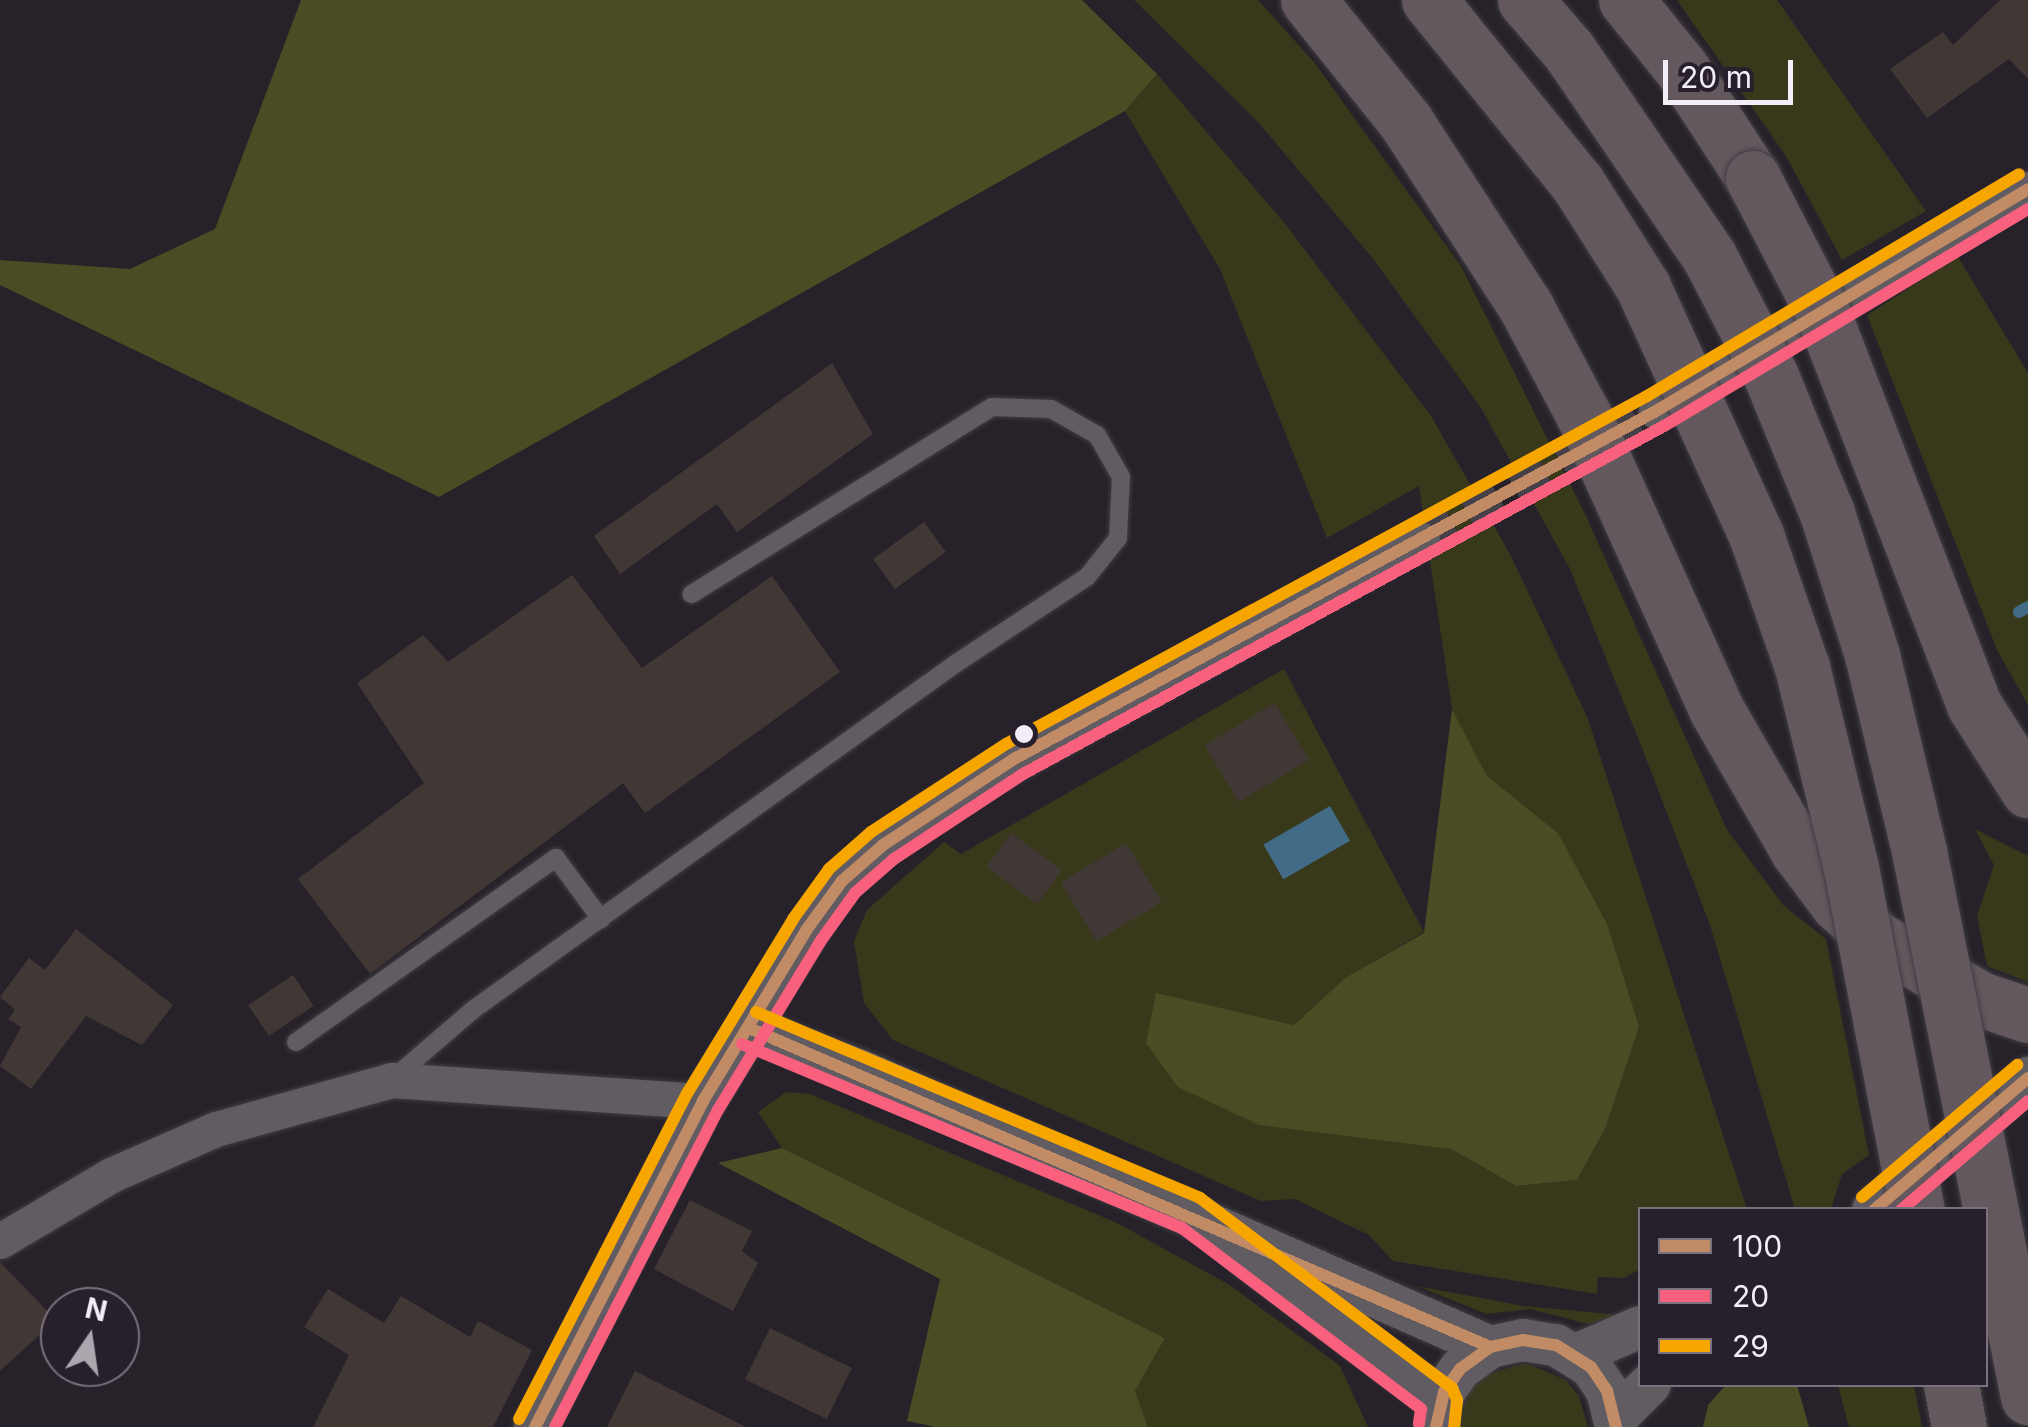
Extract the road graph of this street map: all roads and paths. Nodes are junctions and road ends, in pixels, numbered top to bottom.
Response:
1 (1308, 0) edge
2 (1429, 0) edge
3 (1525, 0) edge
4 (1626, 0) edge
5 (2028, 190) edge
6 (1656, 410) tunnel mouth
7 (1422, 540) tunnel mouth
8 (692, 594) dead end
9 (2028, 790) edge
10 (601, 919) junction
11 (2028, 1015) edge
12 (749, 1028) junction
13 (296, 1042) dead end
14 (2028, 1078) edge
15 (392, 1080) junction
16 (704, 1101) junction
17 (1877, 1207) edge
18 (1916, 1207) edge
19 (1191, 1214) junction
20 (0, 1241) edge
21 (1638, 1328) edge
22 (1490, 1347) junction
23 (1576, 1355) junction
24 (1647, 1387) edge
25 (1952, 1387) edge
26 (2028, 1397) edge
27 (1438, 1414) edge
28 (1616, 1422) edge
29 (535, 1427) edge
30 (1960, 1427) edge

1 - 11 highway, bridge
2 - 18 highway, bridge
3 - 26 highway, bridge
4 - 9 highway, bridge
5 - 6 street
7 - 12 street
8 - 10 lane
10 - 13 lane
10 - 15 lane
12 - 16 street
12 - 19 street
14 - 17 street
15 - 16 street
15 - 20 street
16 - 29 street
19 - 22 street
19 - 27 street
21 - 23 street
22 - 23 street
22 - 27 street
23 - 28 street
24 - 28 street
25 - 30 highway

